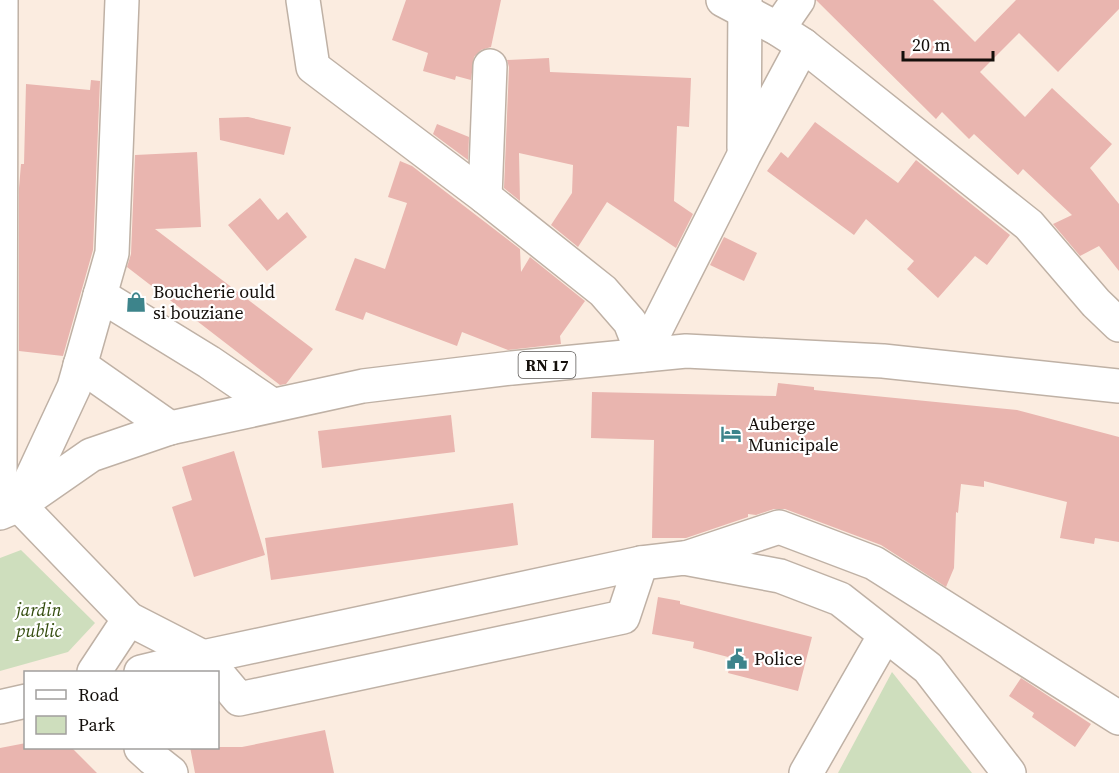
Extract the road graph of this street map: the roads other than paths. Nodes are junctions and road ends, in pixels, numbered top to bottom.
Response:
1 (1, 0) edge
2 (123, 0) edge
3 (303, 0) edge
4 (798, 0) edge
5 (738, 4) edge
6 (791, 37) junction
7 (490, 66) dead end
8 (744, 154) junction
9 (485, 198) junction
10 (100, 295) junction
11 (1119, 325) edge
12 (643, 355) junction
13 (80, 365) junction
14 (1119, 386) edge
15 (272, 405) junction
16 (170, 428) junction
17 (0, 474) edge
18 (6, 500) edge
19 (684, 558) junction
20 (641, 563) junction
21 (129, 619) junction
22 (885, 634) junction
23 (212, 668) edge
24 (95, 671) edge
25 (159, 671) edge
26 (219, 676) edge
27 (24, 701) edge
28 (0, 707) edge
29 (1119, 718) edge
30 (143, 749) edge
31 (171, 773) edge
32 (806, 773) edge
33 (1009, 773) edge

1 - 17 street
2 - 10 street
3 - 9 street
4 - 6 street
5 - 6 street
5 - 8 street
6 - 8 street
6 - 11 street
7 - 9 street
8 - 12 street
9 - 12 street
10 - 13 street
10 - 15 street
12 - 14 street, RN 17
12 - 15 street, RN 17
13 - 16 street
13 - 18 street
15 - 16 street, RN 17
16 - 18 street, RN 17
18 - 21 street
19 - 20 street
19 - 22 street
19 - 29 street
20 - 23 street
20 - 26 street
21 - 23 street
21 - 24 street
22 - 32 street
22 - 33 street
23 - 25 street
27 - 28 street
30 - 31 street

